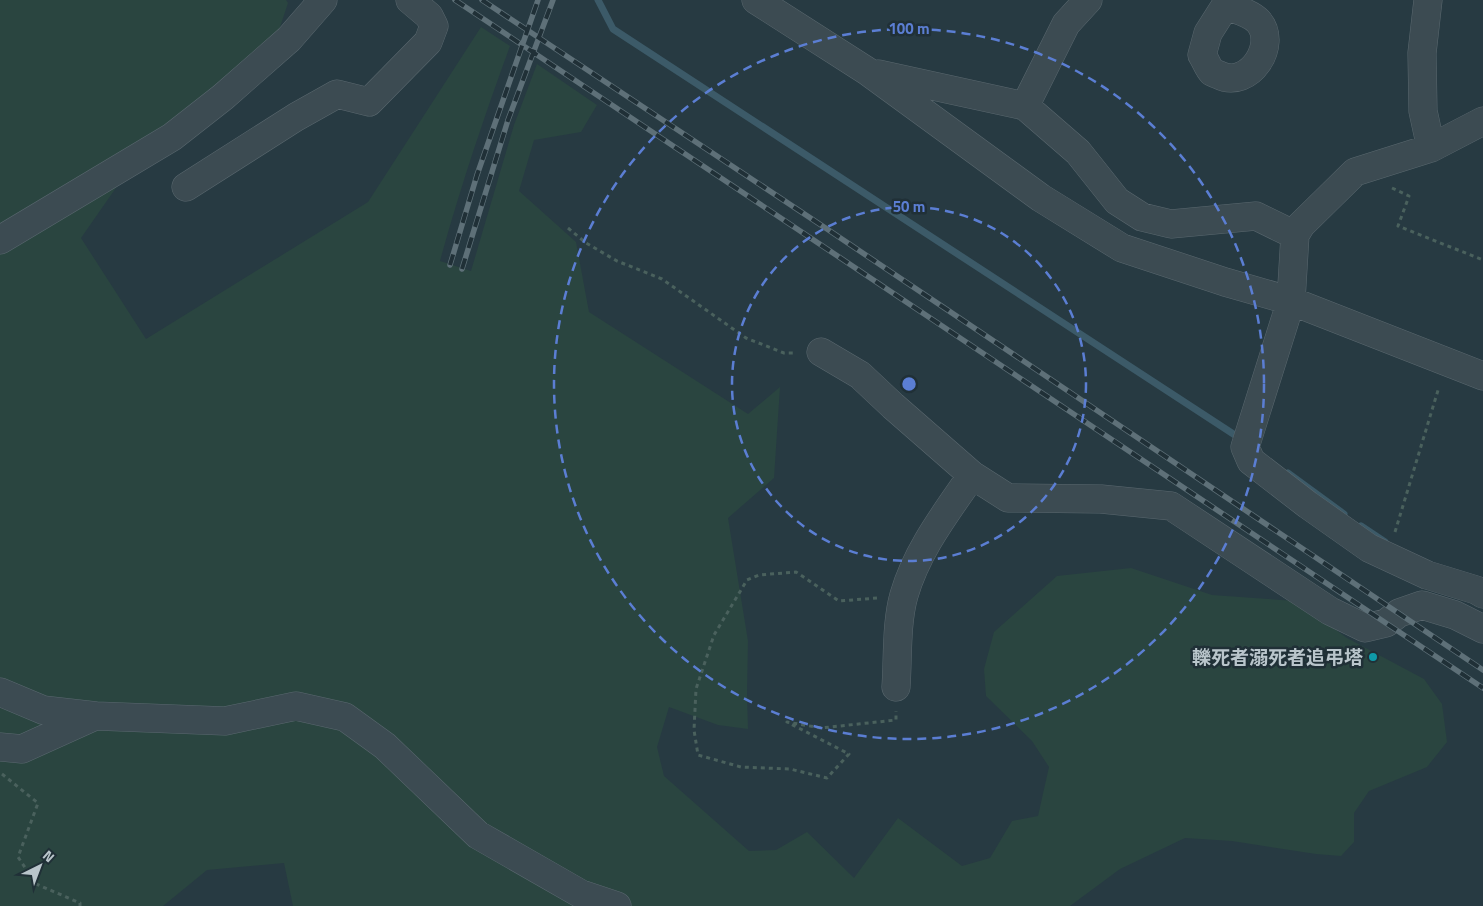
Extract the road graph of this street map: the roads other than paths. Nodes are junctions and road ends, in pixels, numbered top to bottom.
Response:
1 (323, 0) edge
2 (410, 0) edge
3 (756, 0) edge
4 (1088, 0) edge
5 (1428, 0) edge
6 (867, 71) junction
7 (1025, 106) junction
8 (1483, 121) edge
9 (1431, 148) junction
10 (186, 187) dead end
11 (1294, 235) junction
12 (0, 240) edge
13 (1291, 301) junction
14 (821, 352) dead end
15 (1483, 376) edge
16 (972, 475) junction
17 (1483, 594) edge
18 (1483, 629) edge
19 (896, 688) road end
20 (0, 692) edge
21 (96, 716) junction
22 (0, 747) edge
23 (617, 906) edge

1 - 12 street
2 - 10 street
3 - 6 street
4 - 7 street
5 - 9 street
6 - 7 street
6 - 13 street
7 - 11 street
8 - 9 street
9 - 11 street
11 - 13 street
13 - 15 street
13 - 17 street
14 - 16 street
16 - 18 street
16 - 19 street
20 - 21 street
21 - 22 street
21 - 23 street

